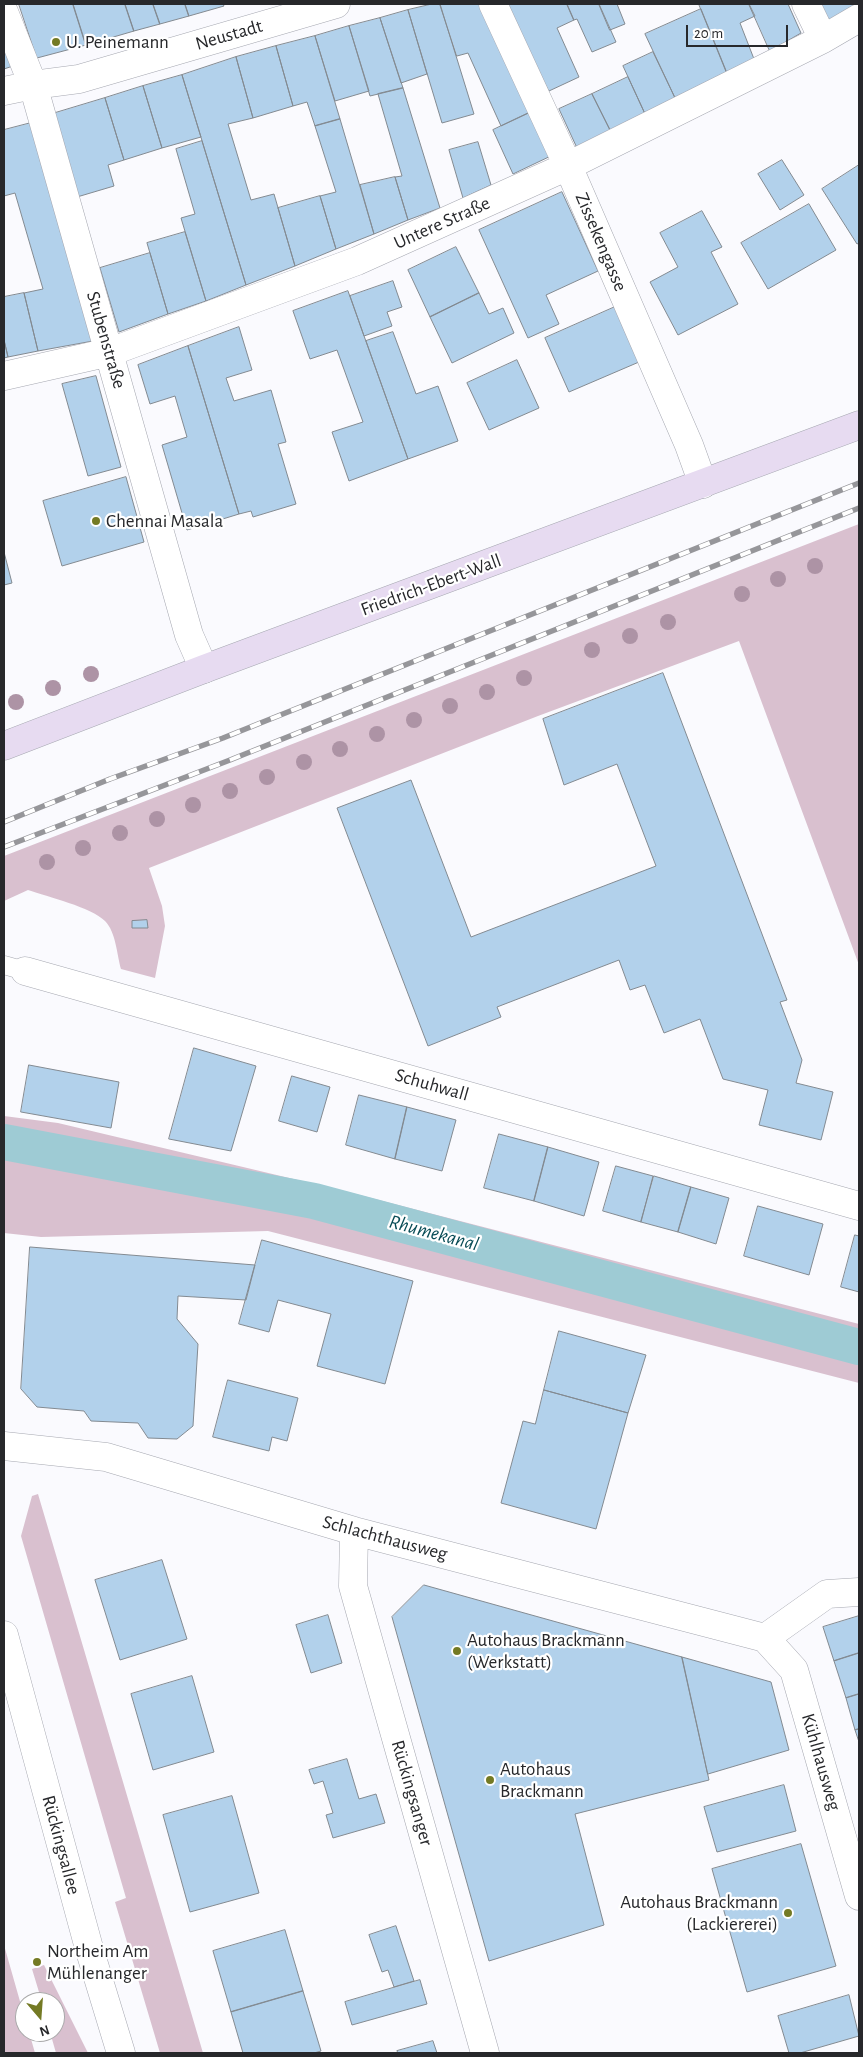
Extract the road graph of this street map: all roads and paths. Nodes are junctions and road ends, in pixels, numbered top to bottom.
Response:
1 (336, 4) edge
2 (493, 4) edge
3 (806, 4) edge
4 (4, 12) edge
5 (859, 18) edge
6 (823, 39) junction
7 (33, 85) junction
8 (4, 91) edge
9 (568, 166) junction
10 (110, 352) junction
11 (4, 376) edge
12 (859, 425) edge
13 (703, 484) junction
14 (204, 669) junction
15 (4, 746) edge
16 (14, 968) edge
17 (859, 1206) edge
18 (4, 1446) edge
19 (354, 1530) junction
20 (859, 1592) edge
21 (4, 1635) edge
22 (765, 1638) junction
23 (859, 1896) edge
24 (121, 2053) edge
25 (485, 2053) edge

1 - 7 street, Neustadt
2 - 9 street, Zissekengasse
3 - 6 street
4 - 7 street, Stubenstraße
5 - 6 street, Untere Straße
6 - 9 street, Untere Straße
7 - 8 street, Neustadt
7 - 10 street, Stubenstraße
9 - 10 street, Untere Straße
9 - 13 street, Zissekengasse
10 - 11 street, Untere Straße
10 - 14 street, Stubenstraße
12 - 13 main road, Friedrich-Ebert-Wall
13 - 14 main road, Friedrich-Ebert-Wall
14 - 15 main road, Friedrich-Ebert-Wall
16 - 17 street, Schuhwall
18 - 19 street, Schlachthausweg
19 - 22 street, Schlachthausweg
19 - 25 street, Rückingsanger
20 - 22 street
21 - 24 street, Rückingsallee
22 - 23 street, Kühlhausweg

